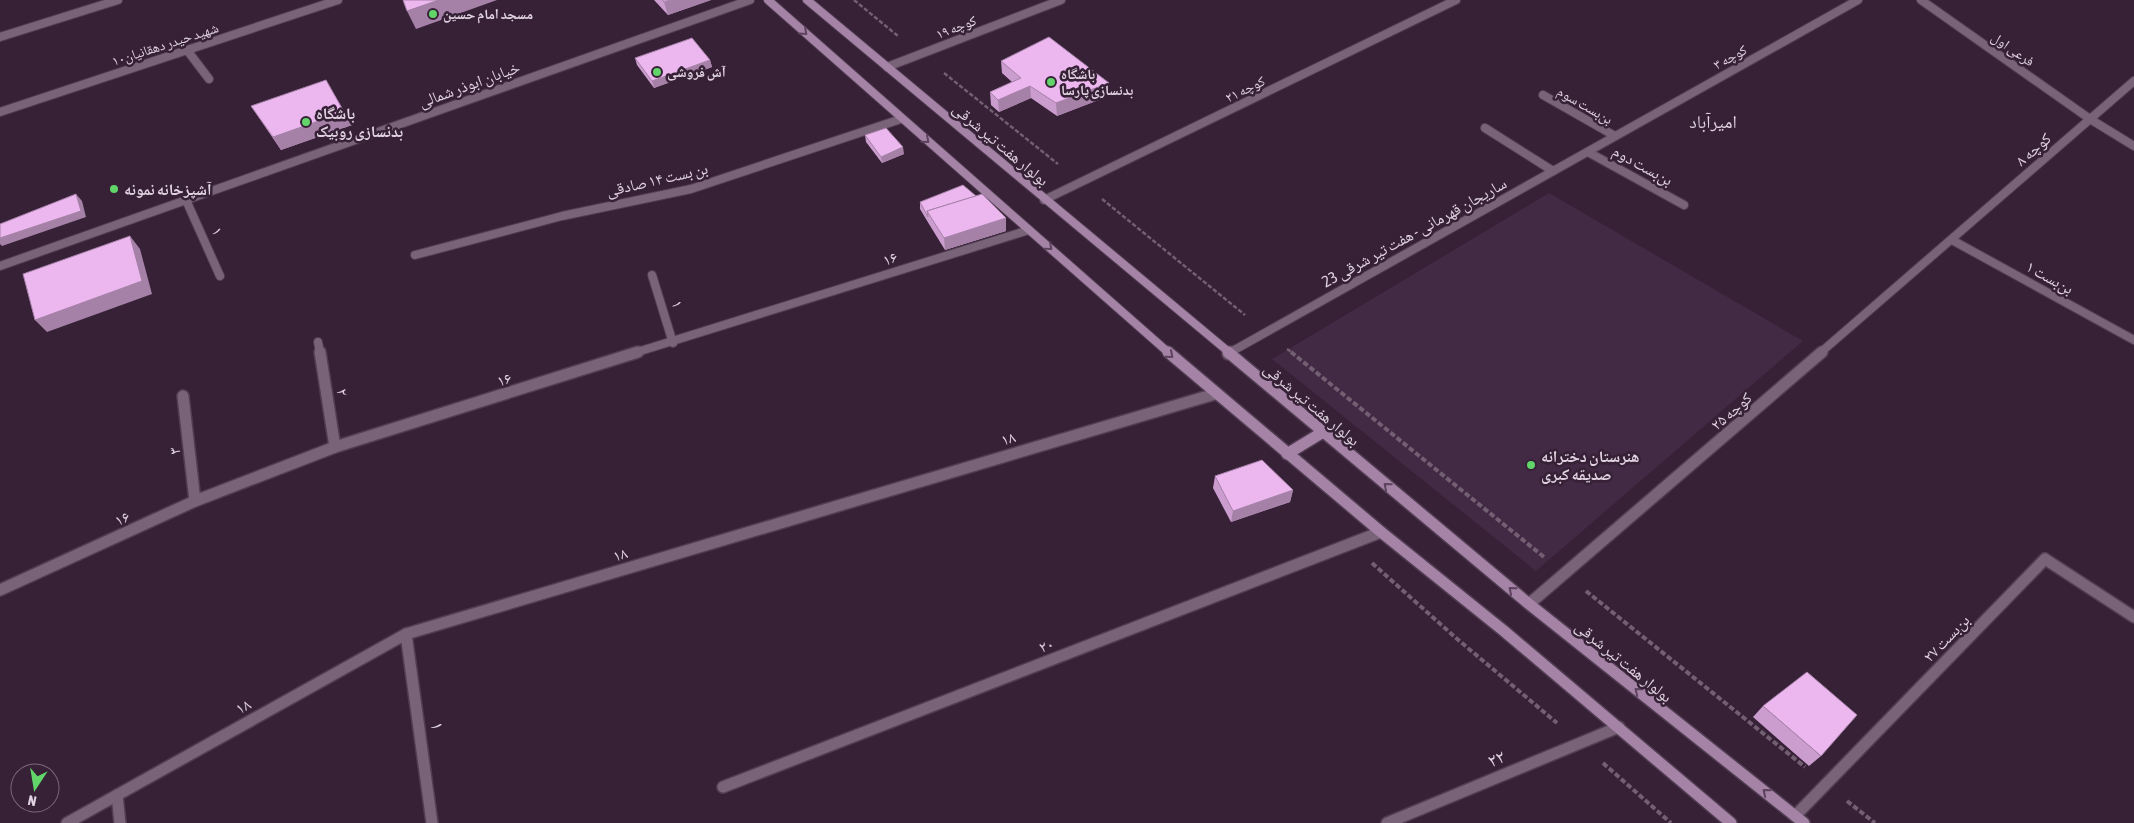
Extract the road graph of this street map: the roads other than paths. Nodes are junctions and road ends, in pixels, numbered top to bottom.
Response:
1 (118, 0) edge
2 (338, 0) edge
3 (750, 0) edge
4 (768, 0) edge
5 (807, 0) edge
6 (1061, 0) edge
7 (1456, 0) edge
8 (1858, 0) edge
9 (1921, 0) edge
10 (105, 2) edge
11 (0, 36) edge
12 (187, 50) junction
13 (887, 67) junction
14 (209, 79) dead end
15 (2134, 81) edge
16 (1543, 94) dead end
17 (0, 112) edge
18 (902, 119) junction
19 (2090, 119) junction
20 (1485, 128) dead end
21 (1615, 136) junction
22 (2134, 146) edge
23 (1588, 152) junction
24 (1553, 171) junction
25 (186, 200) junction
26 (1044, 200) junction
27 (1684, 205) dead end
28 (1029, 230) junction
29 (1952, 240) junction
30 (415, 255) dead end
31 (0, 266) edge
32 (652, 275) dead end
33 (220, 276) dead end
34 (2134, 340) edge
35 (318, 342) dead end
36 (672, 342) junction
37 (1228, 354) junction
38 (1215, 394) junction
39 (183, 396) dead end
40 (1323, 432) junction
41 (335, 447) junction
42 (1287, 454) junction
43 (196, 501) junction
44 (1381, 532) junction
45 (0, 590) edge
46 (1530, 604) junction
47 (2134, 617) edge
48 (406, 634) junction
49 (1619, 727) junction
50 (723, 787) dead end
51 (117, 795) junction
52 (1799, 819) edge
53 (67, 823) edge
54 (120, 823) edge
55 (432, 823) edge
56 (1387, 823) edge
57 (1731, 823) edge

1 - 10 street
2 - 12 street, شهید حیدر دهقانیان۱۰
3 - 25 street, خیابان ابوذر شمالی
4 -> 18 main road
5 - 13 main road, بولوار هفت تیر شرقی
6 - 13 street, کوچه ۱۹
7 - 26 street, کوچه ۲۱
8 - 21 street, کوچه ۳
9 - 19 street, فرعی اول
10 - 11 street
12 - 14 street
12 - 17 street, شهید حیدر دهقانیان۱۰
13 - 26 main road, بولوار هفت تیر شرقی
15 - 19 street, کوچه ۸
16 - 21 street, بن‌بست سوم
18 -> 28 main road
18 - 30 street, بن بست ۱۴ صادقی
19 - 22 street, فرعی اول
19 - 29 street, کوچه ۸
20 - 24 street
21 - 23 street, ساریجان قهرمانی - هفت تیر شرقی 23
23 - 24 street, ساریجان قهرمانی - هفت تیر شرقی 23
23 - 27 street, بن‌بست دوم
24 - 37 street, ساریجان قهرمانی - هفت تیر شرقی 23
25 - 31 street, خیابان ابوذر شمالی
25 - 33 street, ۱
26 - 37 main road, بولوار هفت تیر شرقی
28 - 36 street, ۱۶
28 -> 38 main road
29 - 34 street, بن‌بست ۱
29 - 46 street, کوچه ۲۵
32 - 36 street, ۱
35 - 41 street, ۲
36 - 41 street, ۱۶
37 - 40 main road, بولوار هفت تیر شرقی
38 - 42 main road
38 - 48 street, ۱۸
39 - 43 street, ۳
40 - 42 main road
46 -> 40 main road, بولوار هفت تیر شرقی
41 - 43 street, ۱۶
42 - 44 main road
43 - 45 street, ۱۶
44 - 49 main road
44 - 50 street, ۲۰
52 -> 46 main road, بولوار هفت تیر شرقی
47 - 52 street, بن‌بست ۲۷
48 - 51 street, ۱۸
48 - 55 street, ۱
49 - 56 street, ۲۲
49 - 57 main road
51 - 53 street, ۱۸
51 - 54 street

